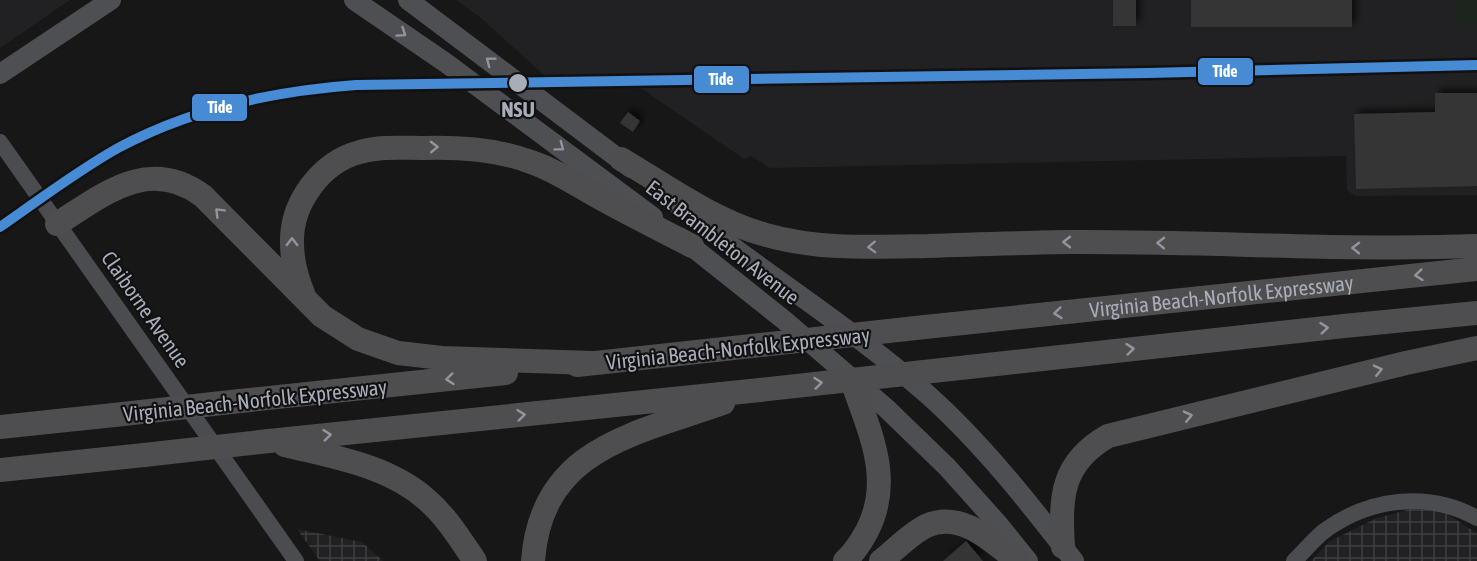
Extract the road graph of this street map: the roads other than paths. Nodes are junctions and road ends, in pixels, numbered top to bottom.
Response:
1 (111, 0) edge
2 (354, 0) edge
3 (408, 0) edge
4 (0, 74) edge
5 (0, 142) edge
6 (621, 159) junction
7 (57, 224) junction
8 (692, 246) junction
9 (1477, 246) edge
10 (1477, 269) edge
11 (304, 299) junction
12 (1477, 314) edge
13 (1477, 348) edge
14 (592, 363) junction
15 (852, 381) junction
16 (760, 390) junction
17 (0, 428) edge
18 (269, 441) junction
19 (0, 470) edge
20 (1477, 518) edge
21 (1068, 554) edge
22 (296, 561) edge
23 (475, 561) edge
24 (533, 561) edge
25 (845, 561) edge
26 (881, 561) edge
27 (1017, 561) edge
28 (1028, 561) edge
29 (1294, 561) edge

1 - 4 main road
2 -> 8 main road, East Brambleton Avenue
6 -> 3 main road, East Brambleton Avenue
5 - 7 street, Claiborne Avenue
9 -> 6 highway
6 - 21 main road, East Brambleton Avenue
11 -> 7 highway
7 - 22 street, Claiborne Avenue
11 -> 8 highway
8 - 15 main road, East Brambleton Avenue
10 -> 14 highway, Virginia Beach-Norfolk Expressway, bridge
11 - 14 highway
16 -> 12 highway, Virginia Beach-Norfolk Expressway, bridge
21 -> 13 highway
14 -> 17 highway, Virginia Beach-Norfolk Expressway, bridge
15 - 25 highway
15 - 28 main road, East Brambleton Avenue
18 -> 16 highway, Virginia Beach-Norfolk Expressway
16 - 24 highway
18 - 19 highway, Virginia Beach-Norfolk Expressway, bridge
18 - 23 highway
20 - 29 street
26 - 27 highway

